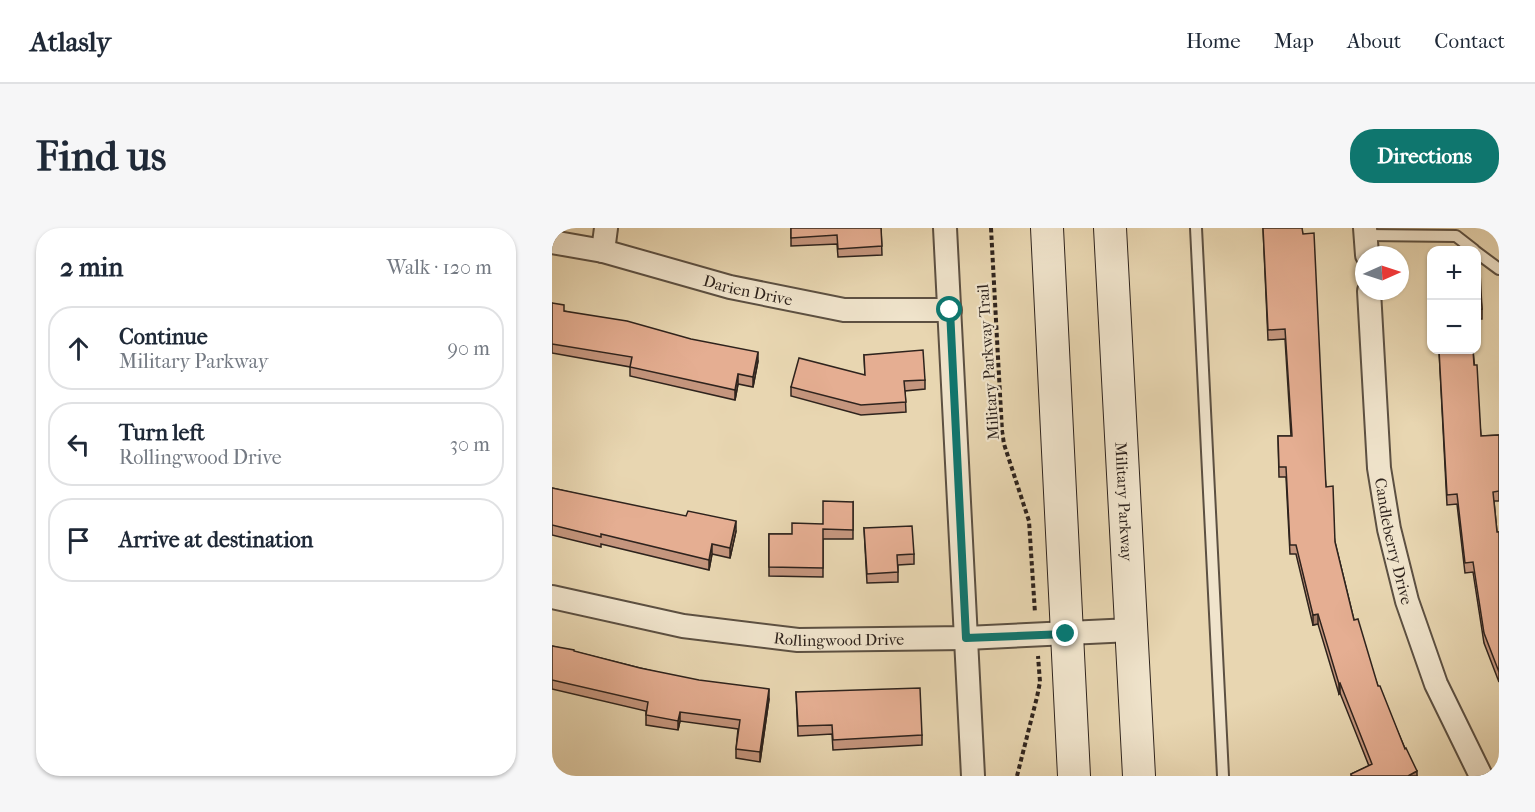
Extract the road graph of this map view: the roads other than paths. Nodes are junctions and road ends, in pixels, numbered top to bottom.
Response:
1 (606, 228) edge
2 (945, 228) edge
3 (1047, 228) edge
4 (1110, 228) edge
5 (1196, 228) edge
6 (1366, 239) edge
7 (552, 242) edge
8 (1469, 246) edge
9 (603, 251) junction
10 (1481, 256) edge
11 (1499, 269) edge
12 (1370, 300) edge
13 (950, 310) junction
14 (552, 597) edge
15 (1131, 630) junction
16 (1051, 635) junction
17 (966, 638) junction
18 (973, 776) edge
19 (1074, 776) edge
20 (1139, 776) edge
21 (1223, 776) edge
22 (1481, 776) edge

1 - 9 street
2 - 13 street
3 - 16 main road
4 - 15 main road, Military Parkway
5 - 21 lane
6 - 8 lane
7 - 9 street, Darien Drive
9 - 13 street, Darien Drive
10 - 11 lane
12 - 22 street, Candleberry Drive
13 - 17 street
14 - 17 street, Rollingwood Drive
15 - 16 street, Rollingwood Drive
15 - 20 main road, Military Parkway
16 - 17 street, Rollingwood Drive
16 - 19 main road
17 - 18 street

